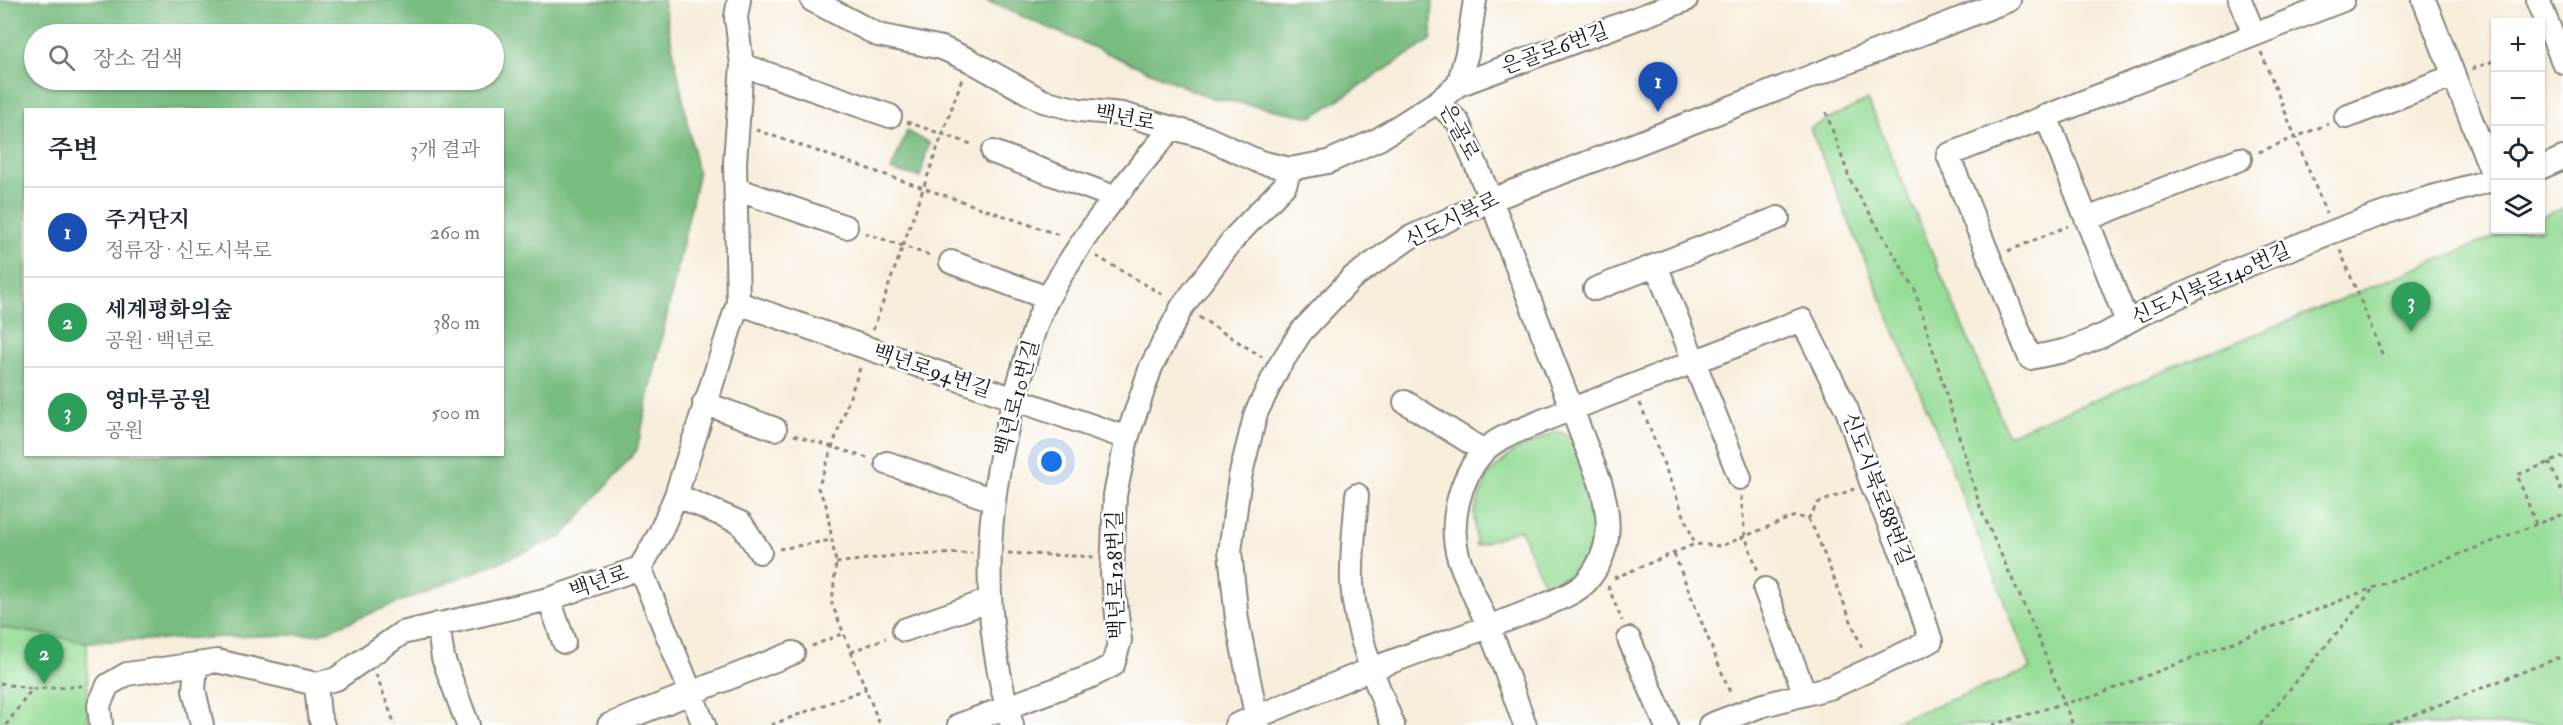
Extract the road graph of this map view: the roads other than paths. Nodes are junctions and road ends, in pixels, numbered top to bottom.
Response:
1 (739, 0) edge
2 (812, 0) edge
3 (1475, 0) edge
4 (1686, 0) edge
5 (2009, 0) edge
6 (2240, 0) edge
7 (2343, 0) edge
8 (2424, 0) edge
9 (2538, 0) edge
10 (2254, 34) junction
11 (2563, 62) edge
12 (742, 65) junction
13 (2454, 76) junction
14 (1458, 85) junction
15 (1437, 102) junction
16 (890, 116) road end
17 (2046, 116) junction
18 (2346, 117) road end
19 (1172, 128) junction
20 (993, 152) road end
21 (2563, 158) edge
22 (2240, 159) road end
23 (2545, 166) edge
24 (1290, 169) junction
25 (2491, 169) edge
26 (2492, 180) edge
27 (736, 189) junction
28 (1114, 197) junction
29 (1491, 200) junction
30 (1778, 218) dead end
31 (2086, 219) junction
32 (846, 227) road end
33 (951, 262) road end
34 (1656, 265) junction
35 (1595, 289) dead end
36 (1047, 298) junction
37 (738, 303) junction
38 (2127, 322) junction
39 (1695, 362) junction
40 (1014, 399) junction
41 (704, 402) junction
42 (1406, 402) dead end
43 (1571, 410) junction
44 (775, 429) road end
45 (1127, 438) junction
46 (1484, 451) junction
47 (886, 464) road end
48 (1740, 478) road end
49 (676, 495) junction
50 (1358, 495) dead end
51 (993, 500) junction
52 (760, 552) road end
53 (640, 568) junction
54 (1765, 589) road end
55 (549, 599) junction
56 (988, 601) junction
57 (438, 624) junction
58 (1489, 628) junction
59 (904, 630) road end
60 (1629, 639) road end
61 (564, 642) dead end
62 (794, 653) road end
63 (196, 664) junction
64 (1372, 669) junction
65 (316, 684) junction
66 (690, 693) junction
67 (1805, 694) junction
68 (1009, 716) edge
69 (1250, 722) edge
70 (101, 725) edge
71 (202, 725) edge
72 (323, 725) edge
73 (468, 725) edge
74 (609, 725) edge
75 (704, 725) edge
76 (959, 725) edge
77 (1393, 725) edge
78 (1525, 725) edge
79 (1666, 725) edge
80 (1710, 725) edge

1 - 12 street, 백년로
2 - 19 street, 백년로
3 - 14 street, 은골로
4 - 14 street, 은골로6번길
5 - 29 street, 신도시북로
6 - 10 street
7 - 10 street, 신도시북로140번길
8 - 13 street
9 - 11 street
10 - 17 street, 신도시북로140번길
12 - 16 street
12 - 27 street, 백년로
13 - 18 street
13 - 25 street
14 - 15 street, 은골로
15 - 24 street, 백년로
15 - 29 street, 은골로
17 - 31 street
17 - 38 street, 신도시북로140번길
19 - 24 street, 백년로
19 - 28 street, 백년로10번길
20 - 28 street
21 - 23 street
22 - 31 street
24 - 45 street, 백년로128번길
26 - 38 street, 신도시북로140번길
27 - 32 street
27 - 37 street, 백년로
28 - 36 street, 백년로10번길
29 - 43 street
29 - 69 street, 신도시북로
30 - 34 street
31 - 38 street
33 - 36 street
34 - 35 street
34 - 39 street
36 - 40 street, 백년로10번길
37 - 40 street, 백년로94번길
37 - 41 street, 백년로
39 - 43 street, 신도시북로88번길
39 - 48 street
39 - 67 street, 신도시북로88번길
40 - 45 street, 백년로94번길
40 - 51 street, 백년로10번길
41 - 44 street
41 - 49 street, 백년로
42 - 46 street
43 - 46 street, 신도시북로88번길
43 - 58 street
45 - 68 street, 백년로128번길
46 - 58 street, 신도시북로88번길
47 - 51 street
49 - 52 street
49 - 53 street, 백년로
50 - 64 street
51 - 56 street, 백년로10번길
53 - 55 street, 백년로
53 - 66 street
54 - 67 street
55 - 57 street, 백년로
55 - 61 street, 백년로
56 - 59 street
56 - 68 street, 백년로10번길
57 - 65 street, 백년로
57 - 73 street
58 - 64 street
58 - 78 street, 신도시북로88번길
60 - 79 street
62 - 66 street
63 - 65 street
63 - 70 street
63 - 71 street
64 - 69 street
64 - 77 street
65 - 72 street
66 - 74 street
66 - 75 street
67 - 80 street, 신도시북로88번길
68 - 76 street

